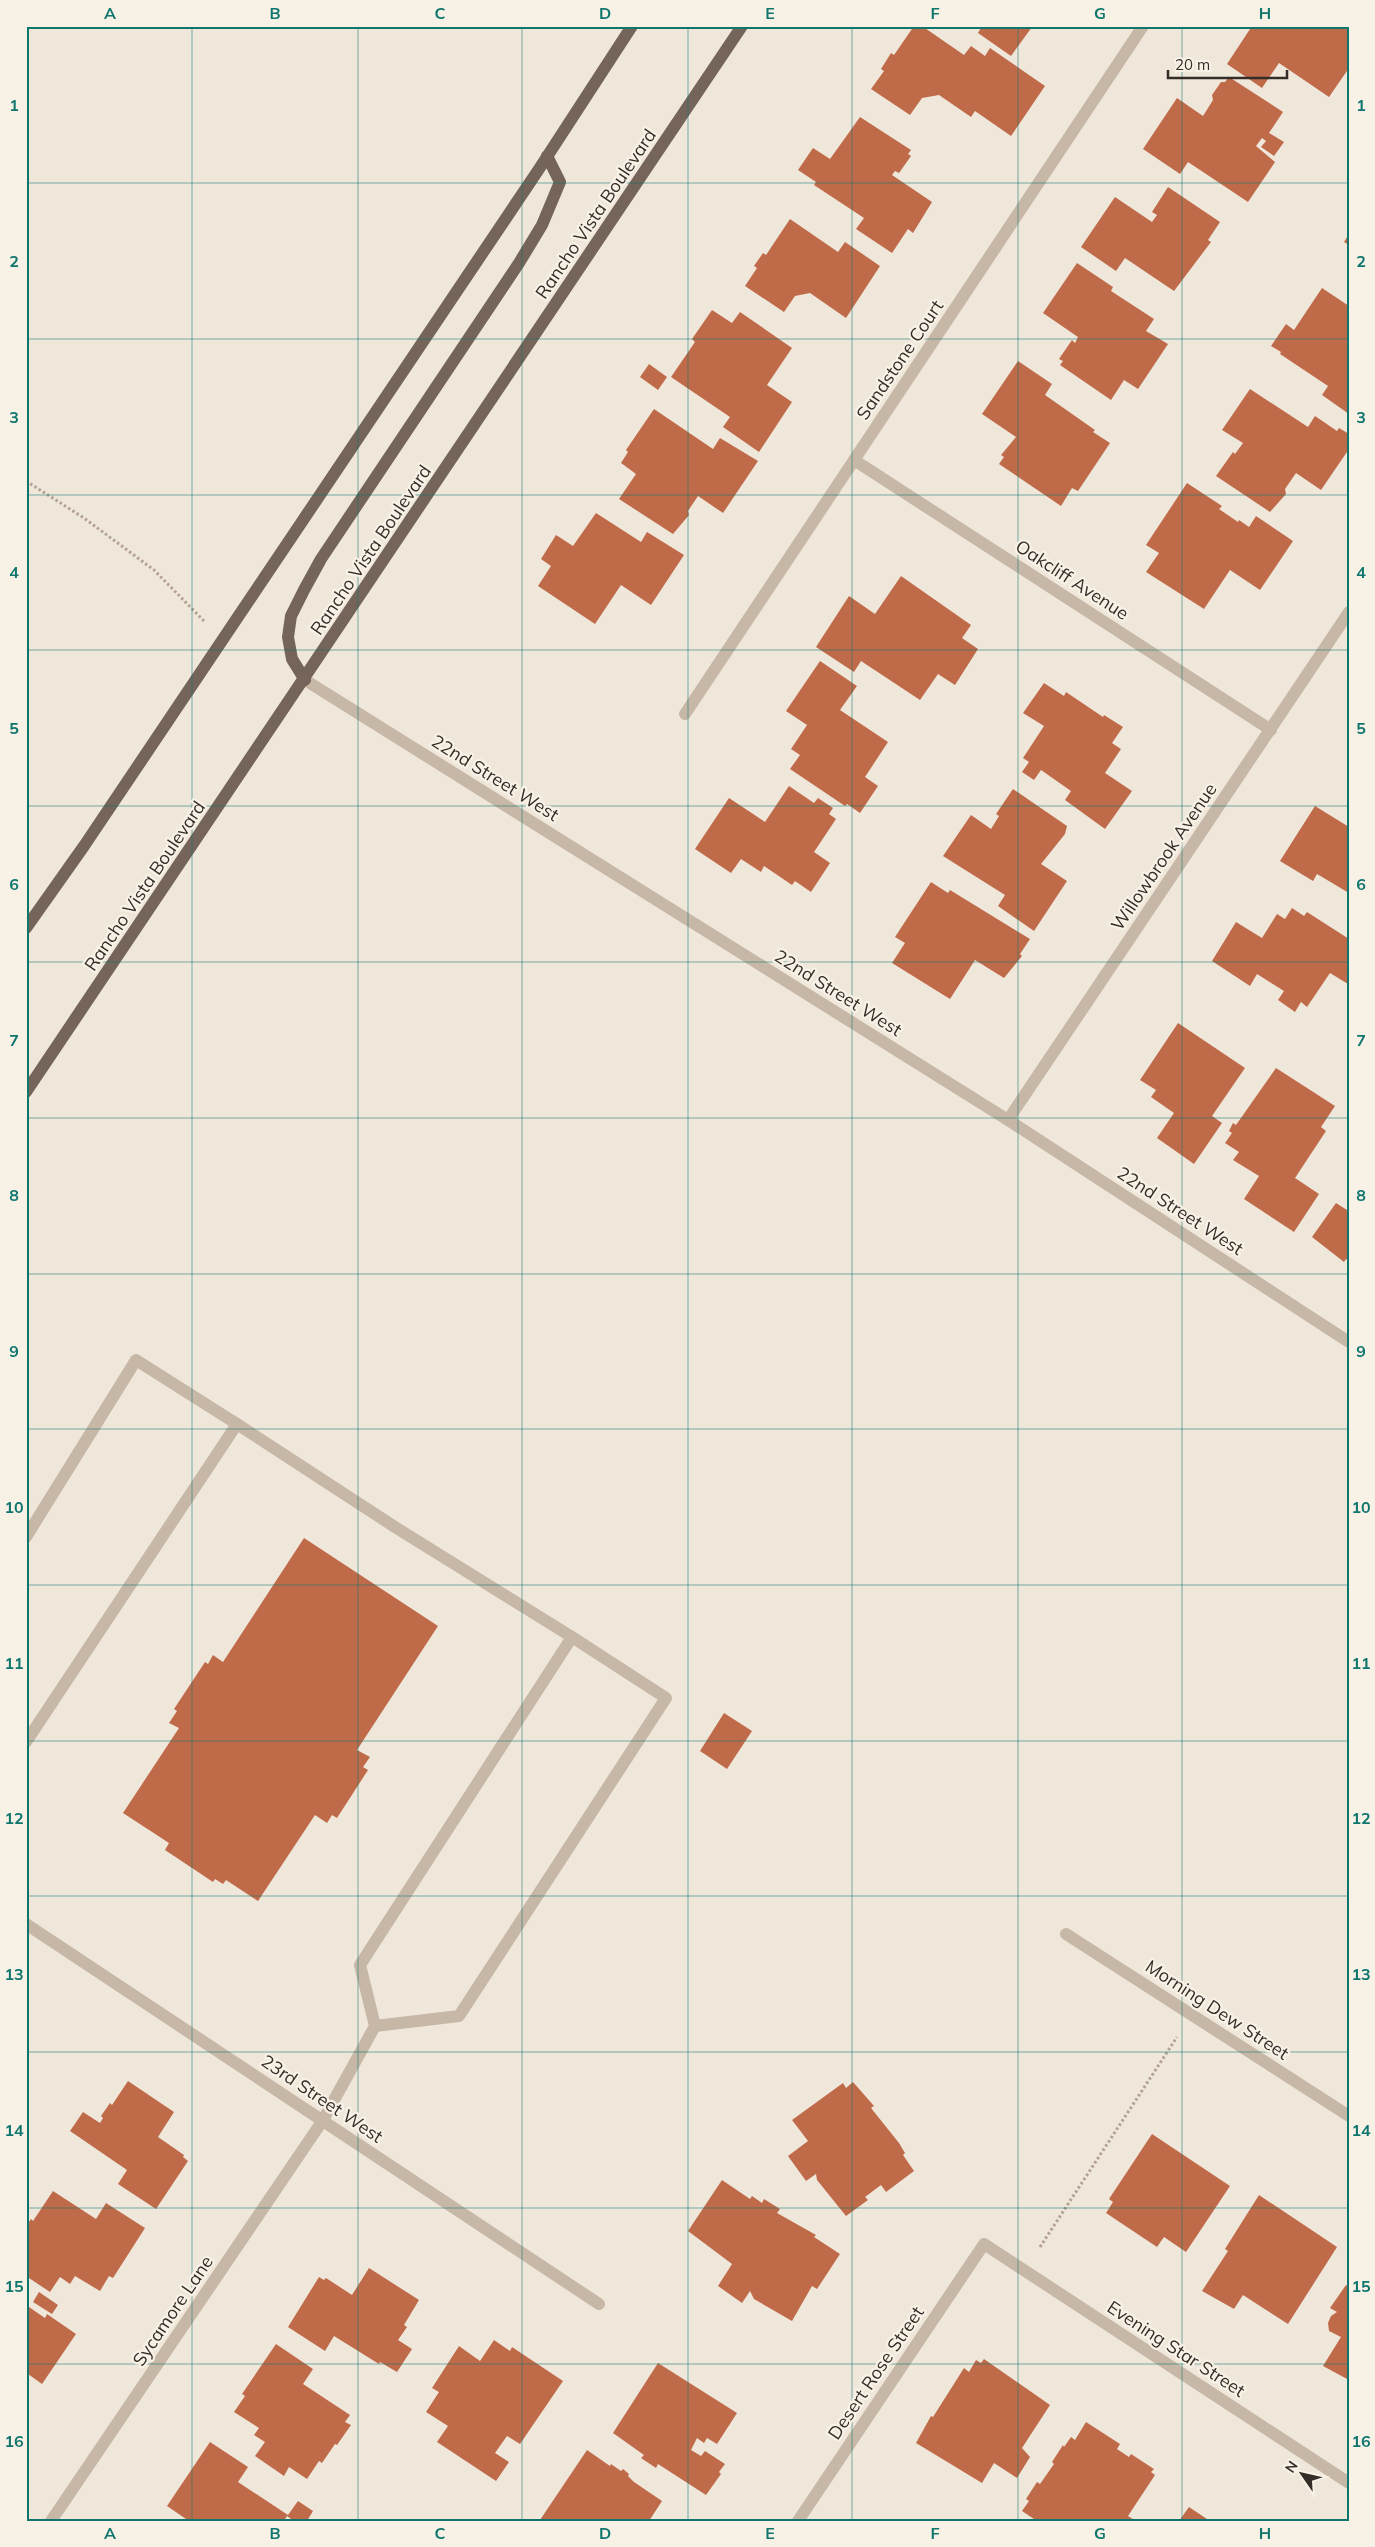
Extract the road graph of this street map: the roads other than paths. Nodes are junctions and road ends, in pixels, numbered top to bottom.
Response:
1 (632, 26) edge
2 (742, 26) edge
3 (1143, 26) edge
4 (547, 156) junction
5 (854, 460) junction
6 (1349, 612) edge
7 (305, 680) junction
8 (685, 714) dead end
9 (1271, 730) junction
10 (26, 928) edge
11 (26, 1092) edge
12 (1008, 1120) junction
13 (1349, 1342) edge
14 (237, 1424) junction
15 (26, 1538) edge
16 (572, 1638) junction
17 (26, 1742) edge
18 (26, 1924) edge
19 (1066, 1934) dead end
20 (376, 2026) junction
21 (1349, 2116) edge
22 (323, 2120) junction
23 (984, 2244) joint
24 (599, 2304) dead end
25 (1349, 2483) edge
26 (51, 2521) edge
27 (798, 2521) edge

1 - 4 main road
2 - 7 main road, Rancho Vista Boulevard
3 - 5 street, Sandstone Court
4 - 7 main road
4 - 10 main road
5 - 8 street, Sandstone Court
5 - 9 street, Oakcliff Avenue
6 - 9 street, Willowbrook Avenue
7 - 11 main road, Rancho Vista Boulevard
7 - 12 street, 22nd Street West
9 - 12 street, Willowbrook Avenue
12 - 13 street, 22nd Street West
14 - 15 street
14 - 16 street
14 - 17 street
16 - 20 street
16 - 20 street
18 - 22 street, 23rd Street West
19 - 21 street, Morning Dew Street
20 - 22 street, Sycamore Lane
22 - 24 street, 23rd Street West
22 - 26 street, Sycamore Lane
23 - 25 street, Evening Star Street
23 - 27 street, Desert Rose Street

